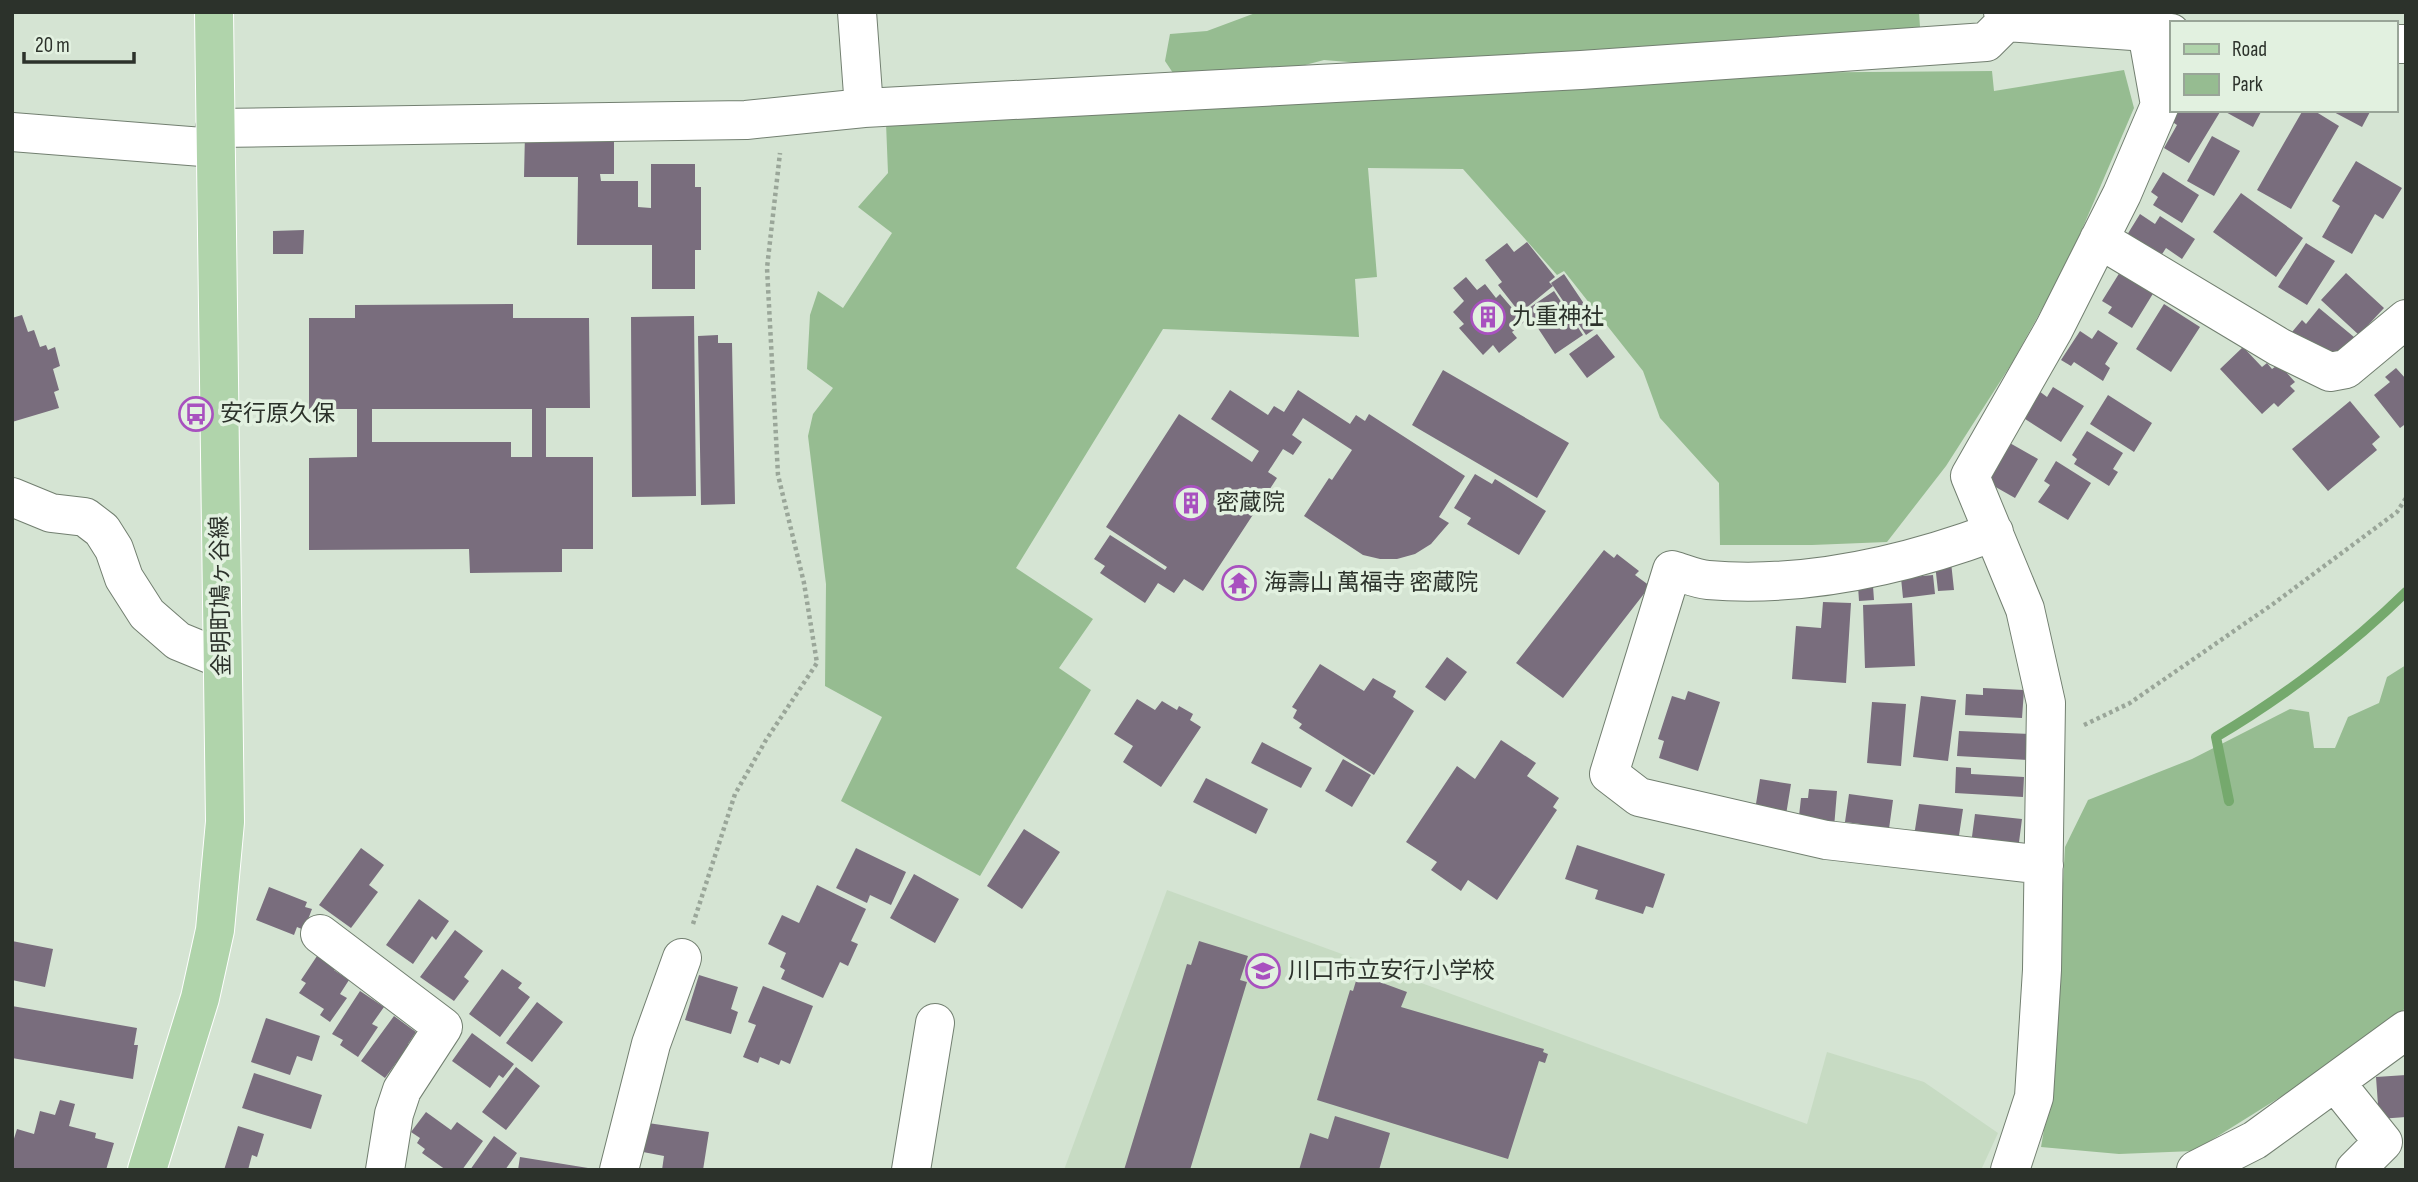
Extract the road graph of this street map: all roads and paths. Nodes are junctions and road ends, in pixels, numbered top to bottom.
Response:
1 (214, 12) edge
2 (857, 12) edge
3 (2005, 17) edge
4 (2159, 33) edge
5 (864, 108) junction
6 (12, 132) edge
7 (215, 138) junction
8 (781, 151) dead end
9 (2099, 239) junction
10 (2406, 319) edge
11 (12, 497) edge
12 (2406, 498) edge
13 (1994, 531) junction
14 (222, 660) junction
15 (2083, 726) dead end
16 (2044, 865) junction
17 (320, 934) dead end
18 (682, 958) joint
19 (935, 1023) dead end
20 (2406, 1030) edge
21 (2335, 1082) junction
22 (2394, 1140) edge
23 (147, 1170) edge
24 (385, 1170) edge
25 (619, 1170) edge
26 (911, 1170) edge
27 (2010, 1170) edge
28 (2196, 1170) edge
29 (2355, 1170) edge

1 - 7 main road, 金明町鳩ヶ谷線
2 - 5 street
3 - 4 street
3 - 5 street
4 - 9 street
5 - 7 street
6 - 7 street
7 - 14 main road, 金明町鳩ヶ谷線
8 - 18 path
9 - 10 street
9 - 13 street
11 - 14 street
12 - 15 path
13 - 16 street
13 - 16 street
14 - 23 main road, 金明町鳩ヶ谷線
16 - 27 street
17 - 24 street
18 - 25 street
19 - 26 street
20 - 21 street
21 - 22 street
21 - 28 street
22 - 29 street

